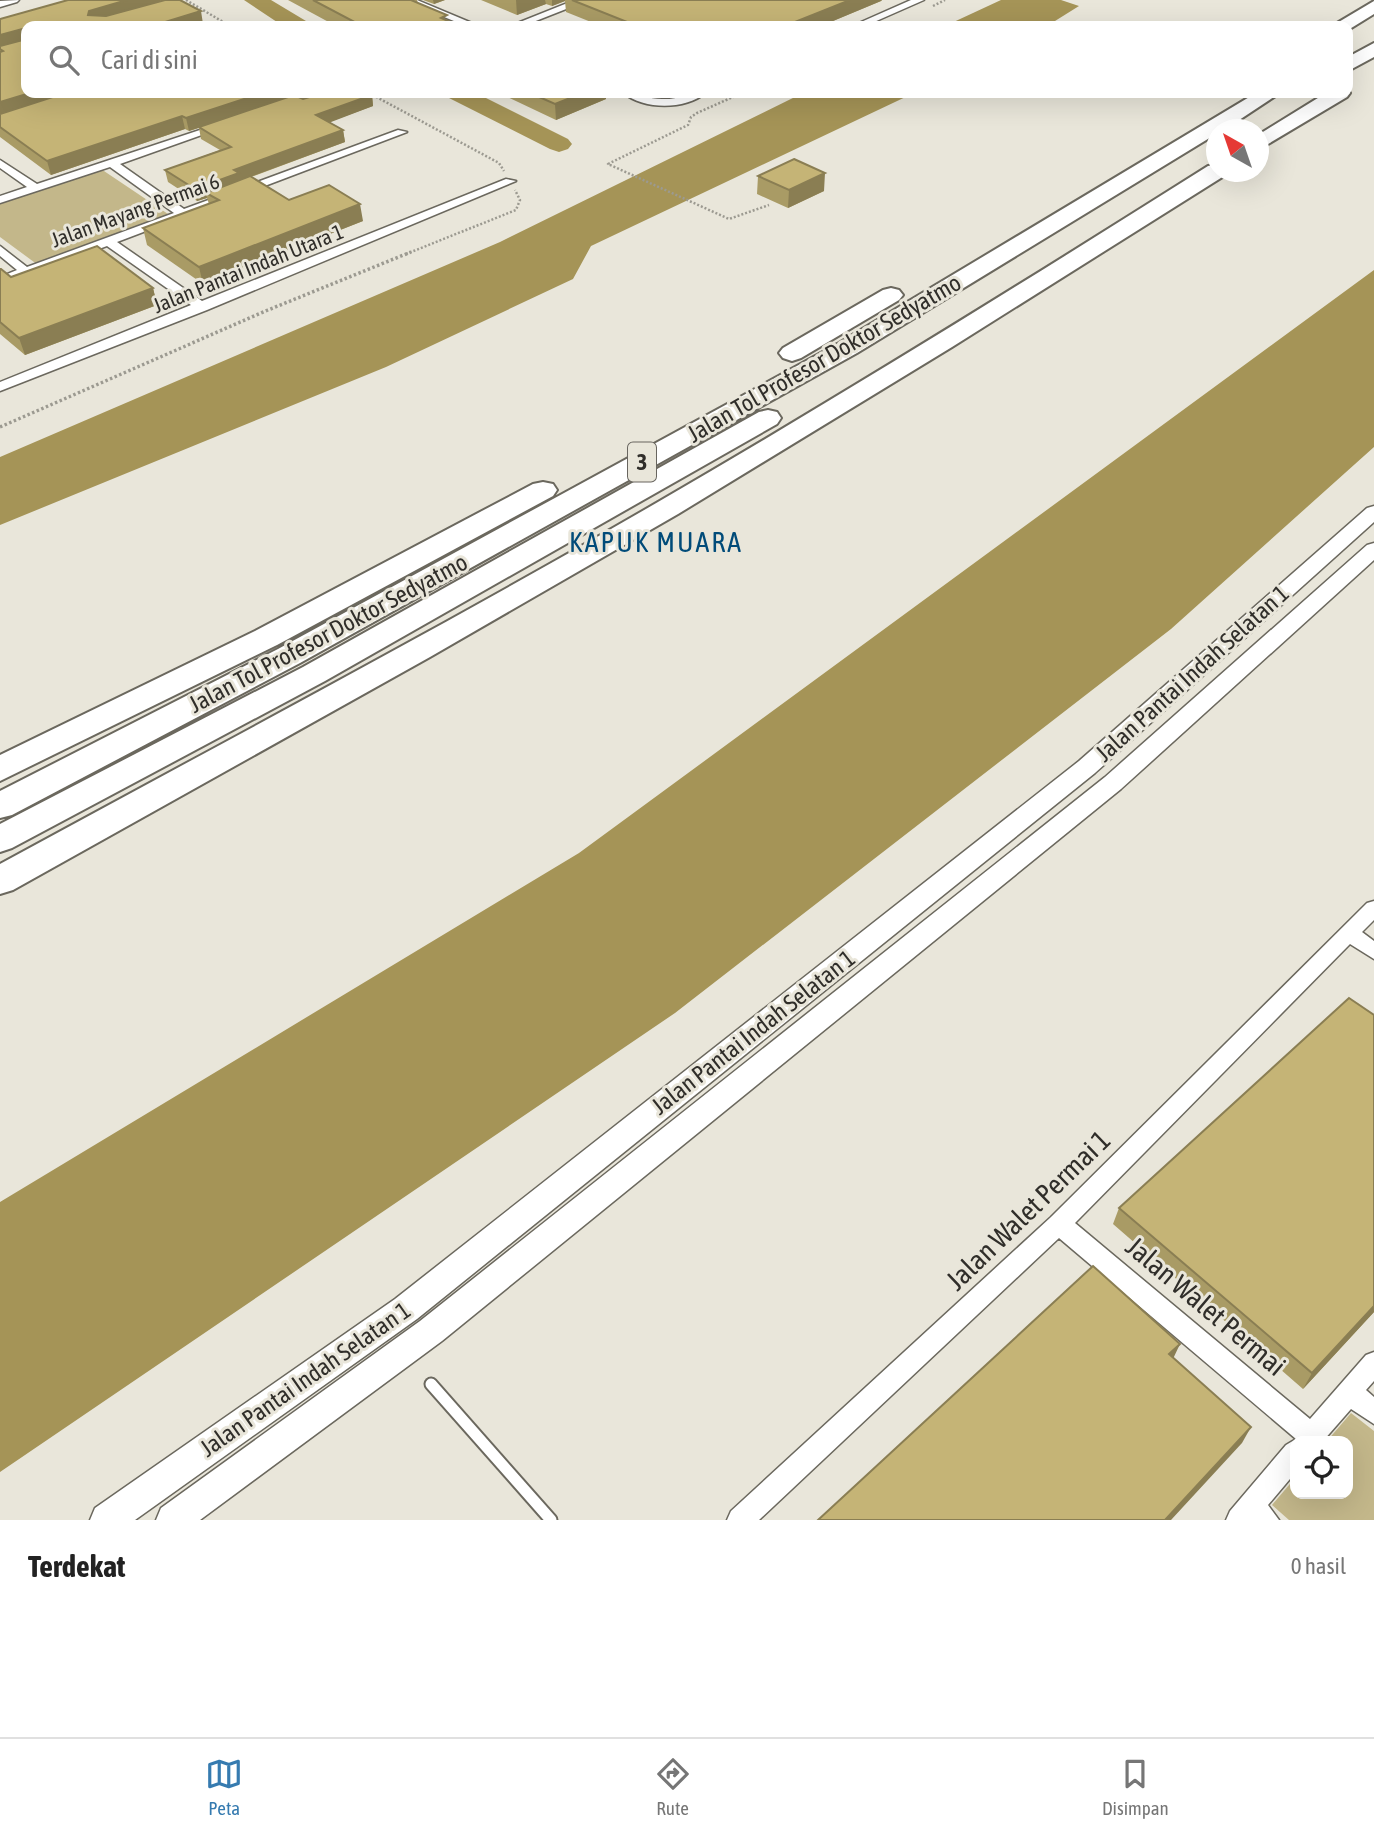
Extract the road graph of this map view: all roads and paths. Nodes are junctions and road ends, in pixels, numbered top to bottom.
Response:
1 (15, 0) edge
2 (186, 0) edge
3 (408, 0) edge
4 (584, 0) edge
5 (919, 0) edge
6 (0, 4) edge
7 (1374, 6) edge
8 (222, 21) edge
9 (461, 21) edge
10 (528, 21) edge
11 (869, 21) edge
12 (1349, 21) edge
13 (1374, 29) edge
14 (1353, 42) edge
15 (1374, 49) edge
16 (1353, 62) edge
17 (1374, 72) edge
18 (1353, 85) edge
19 (306, 98) edge
20 (378, 98) edge
21 (640, 98) edge
22 (687, 98) edge
23 (731, 98) edge
24 (1223, 98) edge
25 (1261, 98) edge
26 (1295, 98) edge
27 (1332, 98) edge
28 (269, 110) edge
29 (1262, 119) edge
30 (230, 123) edge
31 (401, 132) dead end
32 (1269, 137) edge
33 (1206, 152) edge
34 (0, 163) edge
35 (112, 163) junction
36 (1206, 177) edge
37 (510, 181) junction
38 (36, 188) junction
39 (0, 200) edge
40 (769, 205) dead end
41 (182, 213) junction
42 (108, 241) junction
43 (0, 250) edge
44 (25, 271) junction
45 (0, 281) edge
46 (202, 307) junction
47 (0, 387) edge
48 (0, 427) edge
49 (1374, 512) edge
50 (1374, 549) edge
51 (1087, 767) junction
52 (0, 769) edge
53 (1113, 783) junction
54 (0, 806) edge
55 (0, 839) edge
56 (0, 880) edge
57 (1374, 908) edge
58 (1350, 934) junction
59 (1374, 951) edge
60 (1059, 1224) junction
61 (1374, 1363) edge
62 (431, 1384) dead end
63 (1349, 1392) junction
64 (1374, 1412) edge
65 (1295, 1436) edge
66 (1311, 1436) edge
67 (1290, 1463) edge
68 (1252, 1516) edge
69 (107, 1520) edge
70 (173, 1520) edge
71 (551, 1520) edge
72 (740, 1520) edge

1 - 6 street
2 - 8 path
3 - 9 street
4 - 10 street
5 - 11 street
7 - 12 highway
13 - 14 highway
15 - 16 highway
17 - 18 highway
19 - 28 street
20 - 37 path
21 - 22 street
23 - 40 path
24 - 52 highway, Jalan Tol Profesor Doktor Sedyatmo / 3
25 - 54 highway, Jalan Tol Profesor Doktor Sedyatmo / 3
26 - 29 highway
27 - 32 highway
30 - 35 street
31 - 41 street, Jalan Mayang Permai 6
33 - 55 highway, Jalan Tol Profesor Doktor Sedyatmo / 3
34 - 38 street
35 - 38 street
35 - 41 street
36 - 56 highway, Jalan Tol Profesor Doktor Sedyatmo / 3
37 - 46 street, Jalan Pantai Indah Utara 1
37 - 48 path
38 - 39 street
41 - 42 street, Jalan Mayang Permai 6
42 - 44 street, Jalan Mayang Permai 6
42 - 46 street
43 - 44 street
44 - 45 street, Jalan Mayang Permai 6
46 - 47 street, Jalan Pantai Indah Utara 1
49 - 51 street, Jalan Pantai Indah Selatan 1
50 - 53 street, Jalan Pantai Indah Selatan 1
51 - 53 street
51 - 69 street, Jalan Pantai Indah Selatan 1
53 - 70 street, Jalan Pantai Indah Selatan 1
57 - 58 street, Jalan Walet Permai 1
58 - 59 street
58 - 60 street, Jalan Walet Permai 1
60 - 65 street, Jalan Walet Permai
60 - 72 street, Jalan Walet Permai 1
61 - 63 street
62 - 71 lane
63 - 64 street
63 - 66 street
67 - 68 street

